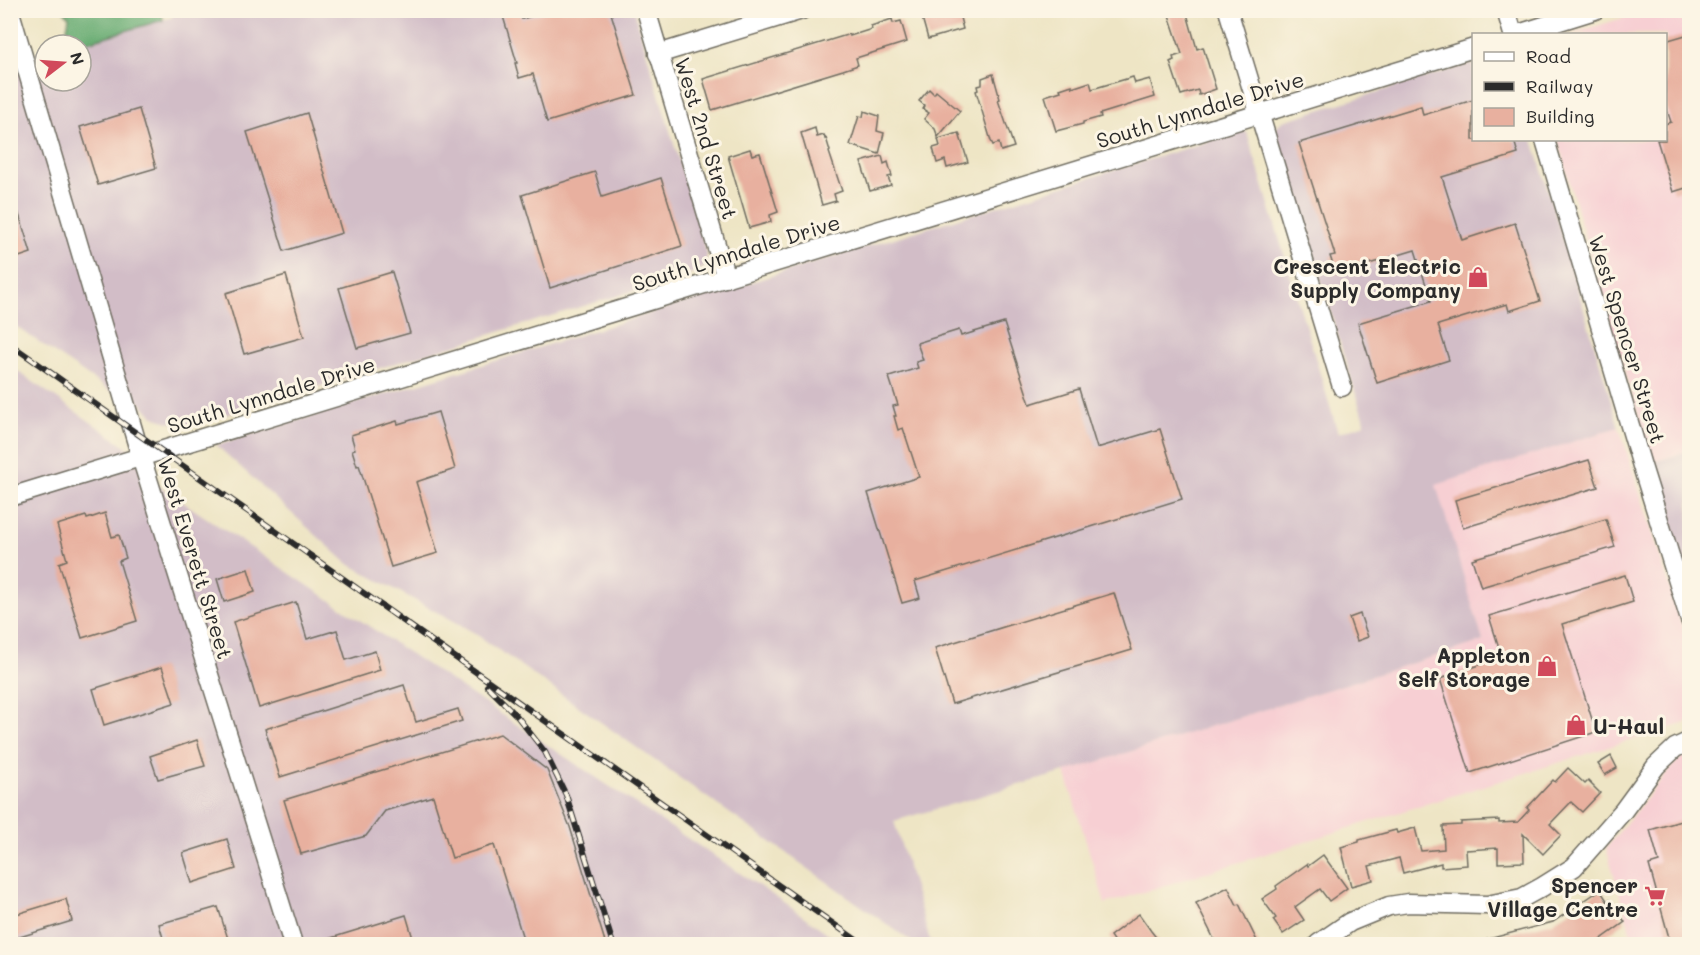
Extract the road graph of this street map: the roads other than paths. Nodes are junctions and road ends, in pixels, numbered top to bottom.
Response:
1 (646, 10) edge
2 (802, 10) edge
3 (1228, 10) edge
4 (1506, 10) edge
5 (1595, 10) edge
6 (10, 12) edge
7 (1513, 33) edge
8 (1521, 33) edge
9 (1472, 48) edge
10 (658, 54) junction
11 (1259, 114) junction
12 (1545, 141) edge
13 (726, 278) junction
14 (1342, 387) dead end
15 (141, 457) junction
16 (10, 497) edge
17 (1689, 620) edge
18 (1689, 741) edge
19 (293, 945) edge
20 (1318, 945) edge

1 - 10 street, West 2nd Street
2 - 10 street
3 - 11 street
4 - 7 street
5 - 8 street
6 - 15 street, West Everett Street
9 - 11 street, South Lynndale Drive
10 - 13 street, West 2nd Street
11 - 13 street, South Lynndale Drive
11 - 14 street
12 - 17 street, West Spencer Street
13 - 15 street, South Lynndale Drive
15 - 16 street, South Lynndale Drive
15 - 19 street, West Everett Street
18 - 20 street

